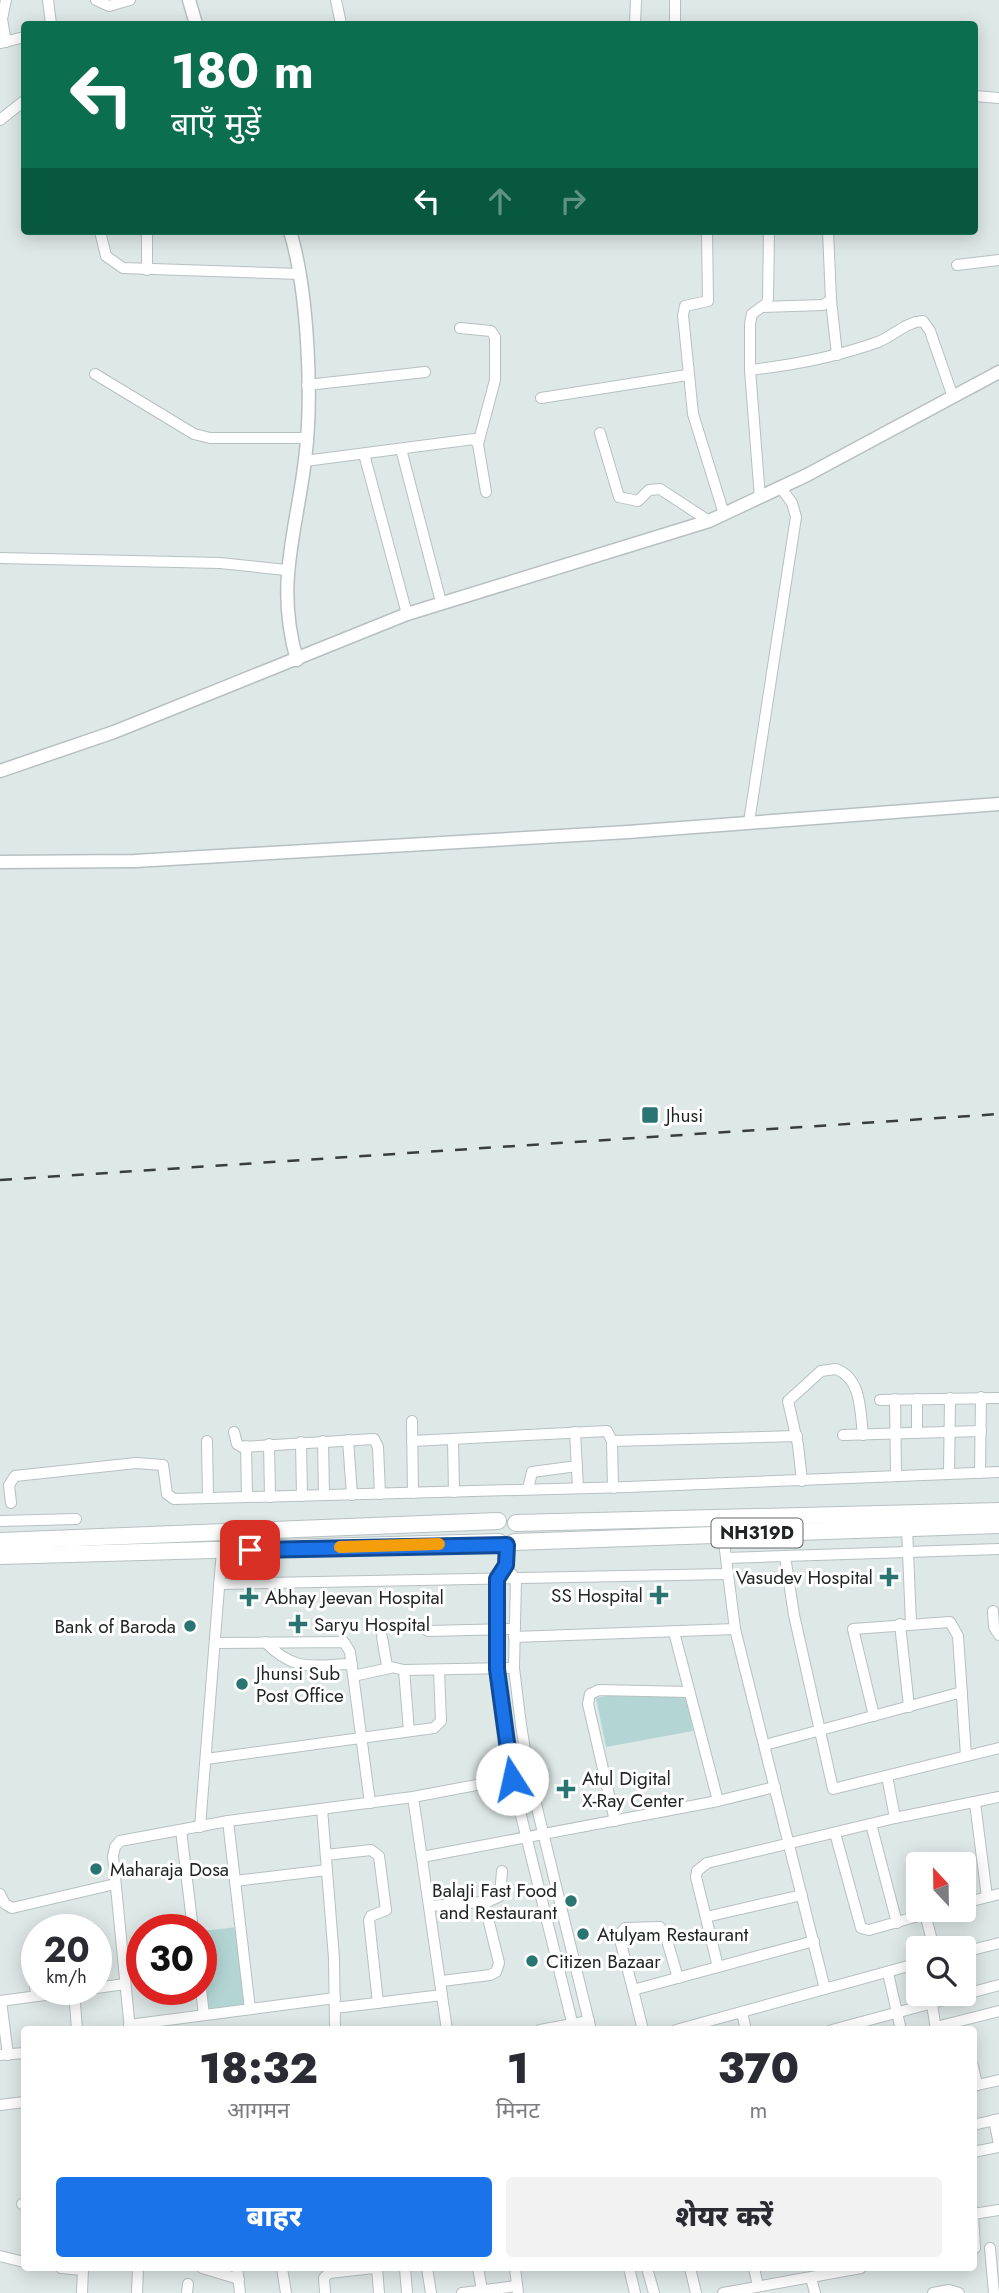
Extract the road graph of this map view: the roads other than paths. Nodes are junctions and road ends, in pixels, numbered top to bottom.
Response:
1 (6, 0) edge
2 (48, 0) edge
3 (96, 0) edge
4 (130, 0) edge
5 (189, 0) edge
6 (336, 0) edge
7 (636, 0) edge
8 (675, 0) edge
9 (51, 21) edge
10 (193, 21) edge
11 (340, 21) edge
12 (635, 21) edge
13 (675, 21) edge
14 (21, 38) edge
15 (3, 43) edge
16 (978, 96) edge
17 (999, 98) edge
18 (21, 103) edge
19 (0, 120) edge
20 (101, 235) edge
21 (147, 235) edge
22 (291, 235) edge
23 (707, 235) edge
24 (769, 235) edge
25 (828, 235) edge
26 (999, 260) edge
27 (957, 265) dead end
28 (147, 270) junction
29 (300, 274) junction
30 (831, 300) junction
31 (762, 307) junction
32 (460, 328) dead end
33 (837, 355) junction
34 (750, 370) junction
35 (425, 372) dead end
36 (999, 372) edge
37 (95, 374) dead end
38 (687, 375) junction
39 (307, 385) junction
40 (953, 397) junction
41 (541, 398) dead end
42 (600, 433) dead end
43 (308, 438) junction
44 (478, 443) junction
45 (401, 449) junction
46 (364, 454) junction
47 (305, 461) junction
48 (781, 488) junction
49 (486, 492) dead end
50 (760, 498) junction
51 (724, 514) junction
52 (709, 521) junction
53 (0, 558) edge
54 (286, 570) junction
55 (441, 602) junction
56 (407, 614) junction
57 (296, 660) junction
58 (0, 771) edge
59 (999, 804) edge
60 (749, 822) junction
61 (0, 862) edge
62 (981, 1397) junction
63 (950, 1398) junction
64 (999, 1398) edge
65 (895, 1399) junction
66 (917, 1399) junction
67 (880, 1400) dead end
68 (412, 1421) dead end
69 (949, 1431) junction
70 (981, 1431) junction
71 (234, 1432) dead end
72 (575, 1432) junction
73 (917, 1432) junction
74 (896, 1433) junction
75 (843, 1435) dead end
76 (863, 1435) junction
77 (797, 1436) junction
78 (453, 1439) junction
79 (348, 1440) junction
80 (207, 1441) dead end
81 (323, 1441) junction
82 (412, 1441) junction
83 (612, 1441) junction
84 (301, 1442) junction
85 (269, 1444) junction
86 (246, 1446) junction
87 (577, 1466) junction
88 (980, 1472) junction
89 (999, 1472) edge
90 (949, 1473) junction
91 (896, 1475) junction
92 (802, 1481) junction
93 (578, 1488) junction
94 (613, 1488) junction
95 (528, 1489) junction
96 (454, 1492) junction
97 (412, 1493) junction
98 (380, 1494) junction
99 (352, 1495) junction
100 (302, 1496) junction
101 (324, 1496) junction
102 (247, 1497) junction
103 (270, 1497) junction
104 (208, 1498) junction
105 (11, 1503) dead end
106 (999, 1511) edge
107 (76, 1519) dead end
108 (0, 1521) edge
109 (498, 1521) junction
110 (516, 1523) junction
111 (999, 1525) edge
112 (907, 1528) junction
113 (723, 1534) junction
114 (0, 1541) edge
115 (507, 1543) junction
116 (999, 1549) edge
117 (222, 1550) junction
118 (909, 1552) junction
119 (0, 1556) edge
120 (785, 1556) junction
121 (726, 1558) junction
122 (506, 1565) junction
123 (727, 1574) junction
124 (497, 1579) junction
125 (516, 1579) junction
126 (219, 1584) junction
127 (993, 1611) dead end
128 (905, 1624) junction
129 (735, 1629) junction
130 (497, 1630) junction
131 (428, 1631) dead end
132 (674, 1632) junction
133 (514, 1633) junction
134 (999, 1635) edge
135 (382, 1637) dead end
136 (265, 1642) junction
137 (215, 1643) junction
138 (352, 1664) junction
139 (390, 1668) junction
140 (514, 1668) junction
141 (497, 1669) junction
142 (404, 1670) junction
143 (439, 1670) junction
144 (353, 1676) junction
145 (690, 1692) junction
146 (962, 1692) junction
147 (909, 1707) junction
148 (874, 1716) junction
149 (820, 1730) junction
150 (409, 1731) junction
151 (361, 1737) junction
152 (765, 1745) junction
153 (999, 1748) edge
154 (966, 1756) junction
155 (205, 1759) junction
156 (529, 1775) junction
157 (887, 1776) junction
158 (512, 1779) junction
159 (775, 1787) junction
160 (414, 1797) junction
161 (999, 1799) edge
162 (718, 1801) junction
163 (370, 1803) junction
164 (975, 1803) junction
165 (322, 1809) junction
166 (895, 1818) junction
167 (615, 1821) junction
168 (228, 1822) junction
169 (872, 1824) junction
170 (200, 1827) junction
171 (181, 1830) junction
172 (835, 1833) junction
173 (543, 1834) junction
174 (526, 1837) junction
175 (789, 1843) junction
176 (326, 1855) junction
177 (422, 1857) junction
178 (327, 1870) junction
179 (502, 1871) dead end
180 (235, 1881) junction
181 (115, 1884) junction
182 (0, 1894) edge
183 (999, 1894) edge
184 (802, 1895) junction
185 (987, 1897) junction
186 (976, 1900) edge
187 (483, 1904) junction
188 (429, 1906) junction
189 (191, 1914) edge
190 (706, 1917) junction
191 (906, 1920) edge
192 (897, 1923) junction
193 (814, 1941) junction
194 (999, 1943) edge
195 (976, 1949) edge
196 (718, 1967) junction
197 (906, 1968) edge
198 (887, 1973) junction
199 (678, 1978) junction
200 (442, 1981) junction
201 (125, 1984) junction
202 (999, 1985) edge
203 (112, 1986) edge
204 (825, 1989) junction
205 (633, 1990) junction
206 (976, 1992) edge
207 (442, 1995) junction
208 (21, 1998) edge
209 (1, 2001) edge
210 (335, 2003) junction
211 (378, 2003) junction
212 (77, 2005) edge
213 (203, 2005) edge
214 (925, 2006) edge
215 (932, 2006) edge
216 (250, 2009) junction
217 (999, 2011) edge
218 (742, 2013) junction
219 (898, 2014) junction
220 (204, 2015) junction
221 (590, 2025) edge
222 (965, 2025) edge
223 (77, 2026) edge
224 (130, 2026) edge
225 (141, 2026) edge
226 (335, 2026) edge
227 (446, 2026) edge
228 (573, 2026) edge
229 (642, 2026) edge
230 (692, 2026) edge
231 (745, 2026) edge
232 (870, 2026) edge
233 (900, 2026) edge
234 (936, 2026) edge
235 (4, 2055) edge
236 (999, 2080) edge
237 (977, 2085) edge
238 (21, 2102) edge
239 (0, 2105) edge
240 (997, 2120) edge
241 (977, 2124) edge
242 (999, 2145) edge
243 (977, 2151) edge
244 (999, 2210) edge
245 (977, 2213) edge
246 (995, 2247) edge
247 (977, 2248) edge
248 (0, 2256) edge
249 (21, 2261) edge
250 (83, 2271) edge
251 (138, 2271) edge
252 (282, 2271) edge
253 (348, 2271) edge
254 (376, 2271) edge
255 (405, 2271) edge
256 (427, 2271) edge
257 (479, 2271) edge
258 (515, 2271) edge
259 (630, 2271) edge
260 (648, 2271) edge
261 (691, 2271) edge
262 (755, 2271) edge
263 (840, 2271) edge
264 (238, 2273) edge
265 (811, 2278) junction
266 (758, 2286) junction
267 (518, 2289) edge
268 (482, 2290) junction
269 (996, 2291) edge
270 (82, 2293) edge
271 (136, 2293) edge
272 (240, 2293) edge
273 (286, 2293) edge
274 (324, 2293) edge
275 (379, 2293) edge
276 (407, 2293) edge
277 (431, 2293) edge
278 (462, 2293) edge
279 (635, 2293) edge
280 (653, 2293) edge
281 (696, 2293) edge
282 (723, 2293) edge
283 (815, 2293) edge
284 (933, 2293) edge
285 (959, 2293) edge

1 - 15 street
2 - 9 street
3 - 4 street
5 - 10 street
6 - 11 street
7 - 12 street
8 - 13 street
14 - 15 street
16 - 17 street
18 - 19 street
20 - 28 street
21 - 28 street
22 - 29 street
23 - 38 street
24 - 31 street
25 - 30 street
26 - 27 street
28 - 29 street
29 - 39 street
30 - 31 street
30 - 33 street
31 - 34 street
32 - 44 street
33 - 34 street
33 - 40 street
34 - 50 street
35 - 39 street
36 - 40 street
37 - 43 street
38 - 41 street
38 - 51 street
39 - 43 street
40 - 48 street
42 - 52 street
43 - 47 street
44 - 45 street
44 - 49 street
45 - 46 street
45 - 55 street
46 - 47 street
46 - 56 street
47 - 54 street
48 - 50 street
48 - 60 street
50 - 51 street
51 - 52 street
52 - 55 street
53 - 54 street
54 - 57 street
55 - 56 street
56 - 57 street
57 - 58 street
59 - 60 street
60 - 61 street
62 - 63 street
62 - 64 street
62 - 70 street
63 - 66 street
63 - 69 street
65 - 66 street
65 - 67 street
65 - 74 street
66 - 73 street
68 - 82 street
69 - 70 street
69 - 73 street
69 - 90 street
70 - 88 street
71 - 86 street
72 - 78 street
72 - 83 street
72 - 87 street
73 - 74 street
74 - 76 street
74 - 91 street
75 - 76 street
76 - 77 street
77 - 83 street
77 - 92 street
78 - 82 street
78 - 96 street
79 - 81 street
79 - 98 street
79 - 99 street
80 - 104 street
81 - 84 street
81 - 101 street
82 - 97 street
83 - 94 street
84 - 85 street
84 - 100 street
85 - 86 street
85 - 103 street
86 - 102 street
87 - 93 street
87 - 95 street
88 - 89 street
88 - 90 street
90 - 91 street
91 - 92 street
92 - 94 street
93 - 94 street
93 - 95 street
95 - 96 street
96 - 97 street
97 - 98 street
98 - 99 street
99 - 101 street
100 - 101 street
100 - 103 street
102 - 103 street
102 - 104 street
104 - 105 street
106 - 110 highway, NH319D
107 - 108 street
109 - 110 highway
109 - 114 highway
109 - 115 highway
110 - 115 highway
111 - 112 highway, NH319D
112 - 113 highway, NH319D
112 - 118 street
113 - 115 highway, NH319D
113 - 121 street
115 - 117 highway, NH319D
115 - 122 street
116 - 118 street
117 - 119 highway, NH319D
117 - 126 street
118 - 120 street
118 - 128 street
120 - 121 street
120 - 149 street
121 - 123 street
122 - 124 street
122 - 125 street
123 - 125 street
123 - 129 street
124 - 125 street
124 - 126 street
124 - 130 street
125 - 133 street
126 - 137 street
127 - 134 street
128 - 146 street
128 - 147 street
128 - 148 street
129 - 132 street
129 - 152 street
130 - 131 street
130 - 133 street
130 - 141 street
132 - 133 street
132 - 145 street
133 - 140 street
135 - 139 street
136 - 137 street
136 - 138 street
136 - 138 street
137 - 155 street
138 - 144 street
139 - 142 street
139 - 144 street
140 - 141 street
140 - 156 street
141 - 143 street
141 - 158 street
142 - 143 street
142 - 150 street
143 - 150 street
144 - 151 street
145 - 162 street
145 - 167 street
146 - 147 street
146 - 154 street
147 - 148 street
148 - 149 street
149 - 152 street
149 - 157 street
150 - 151 street
151 - 155 street
151 - 163 street
152 - 159 street
153 - 154 street
154 - 157 street
155 - 170 street
156 - 158 street
156 - 173 street
157 - 166 street
158 - 160 street
158 - 174 street
159 - 162 street
159 - 175 street
160 - 163 street
160 - 177 street
161 - 164 street
162 - 167 street
163 - 165 street
164 - 166 street
164 - 185 street
165 - 168 street
165 - 176 street
166 - 169 street
167 - 173 street
168 - 170 street
168 - 180 street
169 - 172 street
169 - 192 street
170 - 171 street
171 - 181 street
171 - 189 street
172 - 175 street
172 - 192 street
173 - 174 street
173 - 221 street
174 - 177 street
174 - 228 street
175 - 184 street
175 - 190 street
176 - 178 street
176 - 211 street
177 - 188 street
178 - 180 street
178 - 210 street
179 - 187 street
180 - 216 street
181 - 182 street
181 - 201 street
183 - 185 street
184 - 190 street
184 - 193 street
185 - 186 street
187 - 188 street
187 - 200 street
188 - 200 street
190 - 196 street
191 - 192 street
193 - 196 street
193 - 204 street
194 - 195 street
196 - 199 street
197 - 198 street
198 - 204 street
198 - 219 street
199 - 205 street
199 - 205 street
200 - 207 street
201 - 203 street
201 - 224 street
202 - 206 street
204 - 218 street
205 - 229 street
207 - 211 street
207 - 227 street
208 - 209 street
209 - 235 street
210 - 211 street
210 - 216 street
210 - 226 street
212 - 223 street
213 - 220 street
214 - 219 street
215 - 234 street
216 - 220 street
217 - 222 street
218 - 230 street
218 - 231 street
219 - 232 street
219 - 233 street
220 - 225 street
236 - 237 street
238 - 239 street
240 - 241 street
240 - 242 street
242 - 243 street
244 - 245 street
246 - 247 street
246 - 269 street
248 - 249 street
250 - 270 street
251 - 271 street
252 - 273 street
253 - 274 street
254 - 275 street
255 - 276 street
256 - 277 street
257 - 268 street
258 - 267 street
259 - 279 street
260 - 280 street
261 - 281 street
262 - 266 street
263 - 265 street
264 - 272 street
265 - 266 street
265 - 283 street
266 - 282 street
267 - 268 street
268 - 278 street
284 - 285 street

